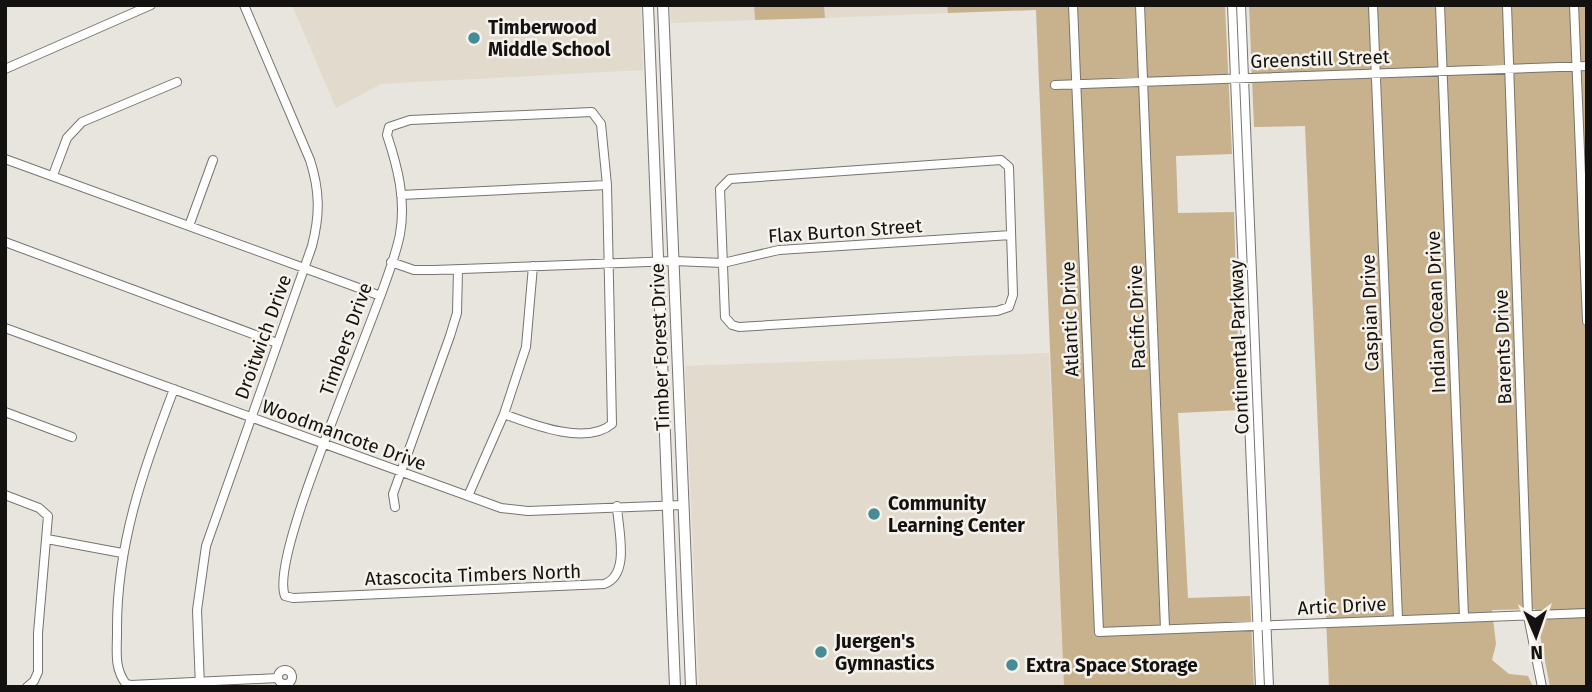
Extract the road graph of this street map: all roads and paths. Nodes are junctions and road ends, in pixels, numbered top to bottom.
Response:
1 (150, 5) edge
2 (244, 5) edge
3 (648, 5) edge
4 (663, 5) edge
5 (1073, 5) edge
6 (1140, 5) edge
7 (1232, 5) edge
8 (1241, 5) edge
9 (1373, 5) edge
10 (1440, 5) edge
11 (1507, 5) edge
12 (1574, 5) edge
13 (1576, 66) junction
14 (1587, 66) edge
15 (1509, 67) junction
16 (5, 69) edge
17 (1442, 69) junction
18 (1375, 73) junction
19 (1239, 79) junction
20 (1143, 81) junction
21 (177, 82) dead end
22 (1076, 84) junction
23 (1055, 85) dead end
24 (5, 159) edge
25 (214, 160) dead end
26 (53, 175) junction
27 (607, 185) junction
28 (401, 195) junction
29 (189, 226) junction
30 (1011, 235) junction
31 (5, 242) edge
32 (658, 261) junction
33 (674, 261) junction
34 (391, 262) junction
35 (611, 263) junction
36 (723, 263) junction
37 (533, 266) junction
38 (305, 268) junction
39 (458, 270) junction
40 (379, 295) junction
41 (1587, 321) edge
42 (5, 328) edge
43 (277, 344) junction
44 (679, 376) junction
45 (663, 377) junction
46 (174, 389) junction
47 (5, 412) edge
48 (504, 414) junction
49 (251, 418) junction
50 (72, 437) dead end
51 (325, 445) junction
52 (401, 472) junction
53 (5, 495) edge
54 (468, 496) junction
55 (668, 505) junction
56 (683, 505) junction
57 (617, 506) junction
58 (395, 508) dead end
59 (47, 539) junction
60 (122, 552) junction
61 (284, 569) joint
62 (1587, 613) edge
63 (1528, 616) junction
64 (1464, 617) junction
65 (1398, 619) junction
66 (1261, 625) junction
67 (1165, 628) junction
68 (1099, 632) joint
69 (689, 635) junction
70 (673, 636) junction
71 (278, 678) dead end
72 (200, 684) edge
73 (27, 687) edge
74 (675, 687) edge
75 (691, 687) edge
76 (1260, 687) edge
77 (1269, 687) edge
78 (1542, 687) edge

1 - 16 street
2 - 38 street, Droitwich Drive
3 - 32 main road, Timber Forest Drive
4 - 33 main road, Timber Forest Drive
5 - 22 street, Atlantic Drive
6 - 20 street, Pacific Drive
7 - 19 street, Continental Parkway
8 - 19 street, Continental Parkway
9 - 18 street, Caspian Drive
10 - 17 street, Indian Ocean Drive
11 - 15 street, Barents Drive
12 - 13 street
13 - 14 street, Greenstill Street
13 - 15 street, Greenstill Street
13 - 41 street
15 - 17 street, Greenstill Street
15 - 63 street, Barents Drive
17 - 18 street, Greenstill Street
17 - 64 street, Indian Ocean Drive
18 - 19 street, Greenstill Street
18 - 65 street, Caspian Drive
19 - 20 street, Greenstill Street
19 - 66 street, Continental Parkway
20 - 22 street, Greenstill Street
20 - 67 street, Pacific Drive
21 - 26 street
22 - 23 street, Greenstill Street
22 - 68 street, Atlantic Drive
24 - 26 street
25 - 29 street
26 - 29 street
27 - 28 street
27 - 28 street, Timbers Drive
27 - 35 street
28 - 34 street, Timbers Drive
29 - 38 street
30 - 36 street, Flax Burton Street
30 - 36 street
30 - 36 street
31 - 43 street
32 - 33 street, Flax Burton Street
32 - 35 street, Flax Burton Street
32 - 45 main road, Timber Forest Drive
33 - 36 street, Flax Burton Street
33 - 44 main road, Timber Forest Drive
34 - 39 street, Flax Burton Street
34 - 40 street, Timbers Drive
35 - 37 street, Flax Burton Street
35 - 48 street
37 - 39 street, Flax Burton Street
37 - 48 street
38 - 40 street
38 - 43 street, Droitwich Drive
39 - 52 street
40 - 51 street, Timbers Drive
42 - 46 street, Woodmancote Drive
43 - 49 street, Droitwich Drive
44 - 45 main road
44 - 56 main road, Timber Forest Drive
45 - 55 main road, Timber Forest Drive
46 - 49 street, Woodmancote Drive
46 - 60 street
47 - 50 street
48 - 54 street
49 - 51 street, Woodmancote Drive
49 - 72 street, Droitwich Drive
51 - 52 street, Woodmancote Drive
51 - 61 street, Timbers Drive
52 - 54 street, Woodmancote Drive
52 - 58 street
53 - 59 street
54 - 57 street, Woodmancote Drive
55 - 56 street, Woodmancote Drive
55 - 57 street, Woodmancote Drive
55 - 70 main road, Timber Forest Drive
56 - 69 main road, Timber Forest Drive
57 - 61 street, Atascocita Timbers North
59 - 60 street
59 - 73 street
60 - 72 street
62 - 63 street, Artic Drive
63 - 64 street, Artic Drive
63 - 78 street, Barents Drive
64 - 65 street, Artic Drive
65 - 66 street, Artic Drive
66 - 67 street, Artic Drive
66 - 76 street, Continental Parkway
66 - 77 street, Continental Parkway
67 - 68 street, Artic Drive
69 - 70 main road
69 - 75 main road, Timber Forest Drive
70 - 74 main road, Timber Forest Drive
71 - 72 street

